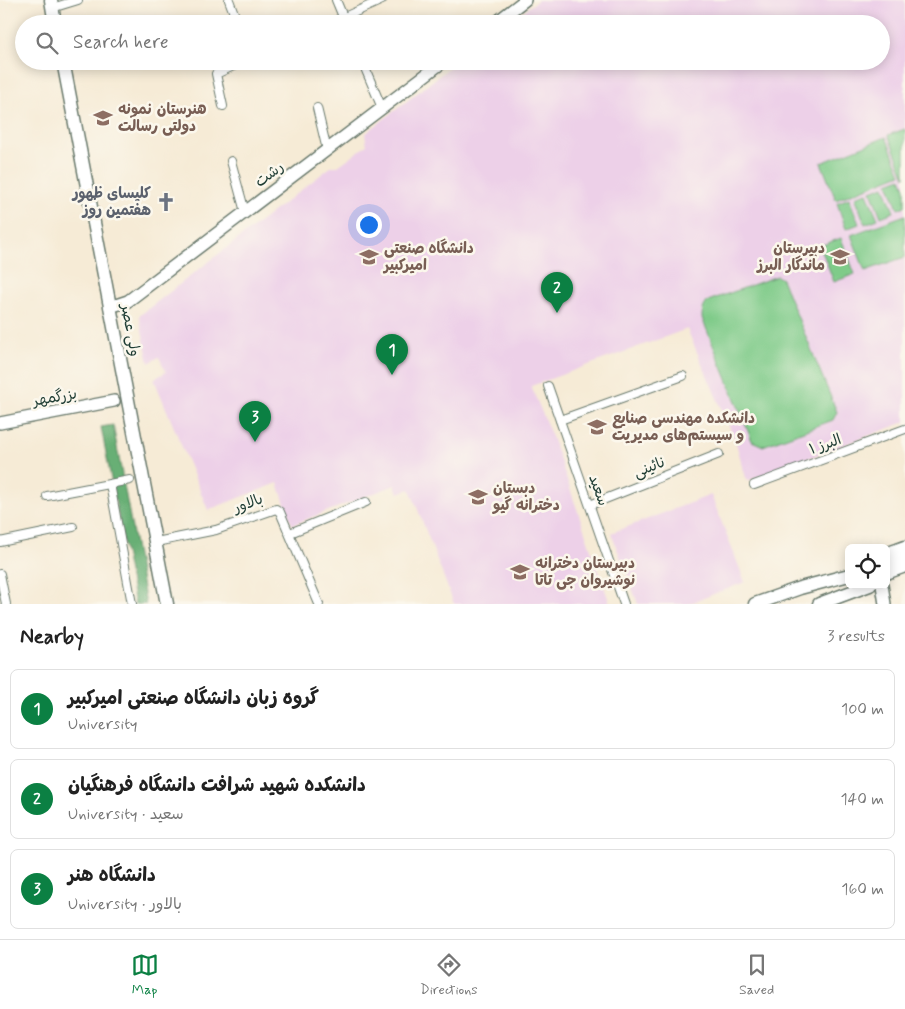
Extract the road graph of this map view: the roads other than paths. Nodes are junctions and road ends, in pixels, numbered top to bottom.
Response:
1 (78, 0) edge
2 (230, 0) edge
3 (336, 0) edge
4 (382, 0) edge
5 (525, 0) edge
6 (52, 4) edge
7 (235, 15) edge
8 (343, 15) edge
9 (354, 15) edge
10 (506, 15) edge
11 (65, 70) edge
12 (225, 70) edge
13 (366, 70) edge
14 (432, 70) edge
15 (223, 106) dead end
16 (317, 108) dead end
17 (382, 108) junction
18 (327, 150) junction
19 (231, 161) dead end
20 (245, 212) junction
21 (110, 307) junction
22 (683, 376) dead end
23 (548, 386) dead end
24 (121, 400) junction
25 (560, 420) junction
26 (0, 422) edge
27 (905, 429) edge
28 (719, 454) dead end
29 (130, 480) dead end
30 (110, 484) junction
31 (754, 485) dead end
32 (47, 496) dead end
33 (366, 502) dead end
34 (590, 505) junction
35 (73, 527) dead end
36 (290, 533) junction
37 (0, 542) edge
38 (156, 542) junction
39 (905, 547) edge
40 (890, 553) edge
41 (905, 556) edge
42 (890, 562) edge
43 (905, 566) edge
44 (845, 569) edge
45 (890, 572) edge
46 (905, 572) edge
47 (0, 574) edge
48 (845, 576) edge
49 (890, 578) edge
50 (800, 588) junction
51 (845, 589) edge
52 (859, 589) edge
53 (883, 589) edge
54 (6, 604) edge
55 (132, 604) edge
56 (167, 604) edge
57 (320, 604) edge
58 (624, 604) edge
59 (755, 604) edge
60 (818, 604) edge
61 (885, 604) edge

1 - 6 street
2 - 7 street
3 - 8 street
4 - 9 street
5 - 10 street
11 - 21 main road, ولی عصر
12 - 15 street
13 - 17 street
14 - 17 street, رشت
16 - 18 street
17 - 18 street, رشت
18 - 20 street, رشت
19 - 20 street
20 - 21 street, رشت
21 - 24 main road, ولی عصر
22 - 25 street
23 - 25 street, سعید
24 - 26 street, بزرگمهر
24 - 38 main road, ولی عصر
25 - 34 street, سعید
27 - 31 street, البرز ۱
28 - 34 street, نائینی
29 - 30 street
30 - 32 street
30 - 55 street
33 - 36 street
34 - 58 street, سعید
35 - 37 street
36 - 38 street, بالاور
36 - 57 street, بالاور
38 - 56 main road, ولی عصر
39 - 40 main road
41 - 42 main road
43 - 45 main road
44 - 50 main road
46 - 49 main road
47 - 54 street
48 - 50 main road
50 - 59 main road
51 - 60 main road
52 - 60 main road
53 - 61 street

